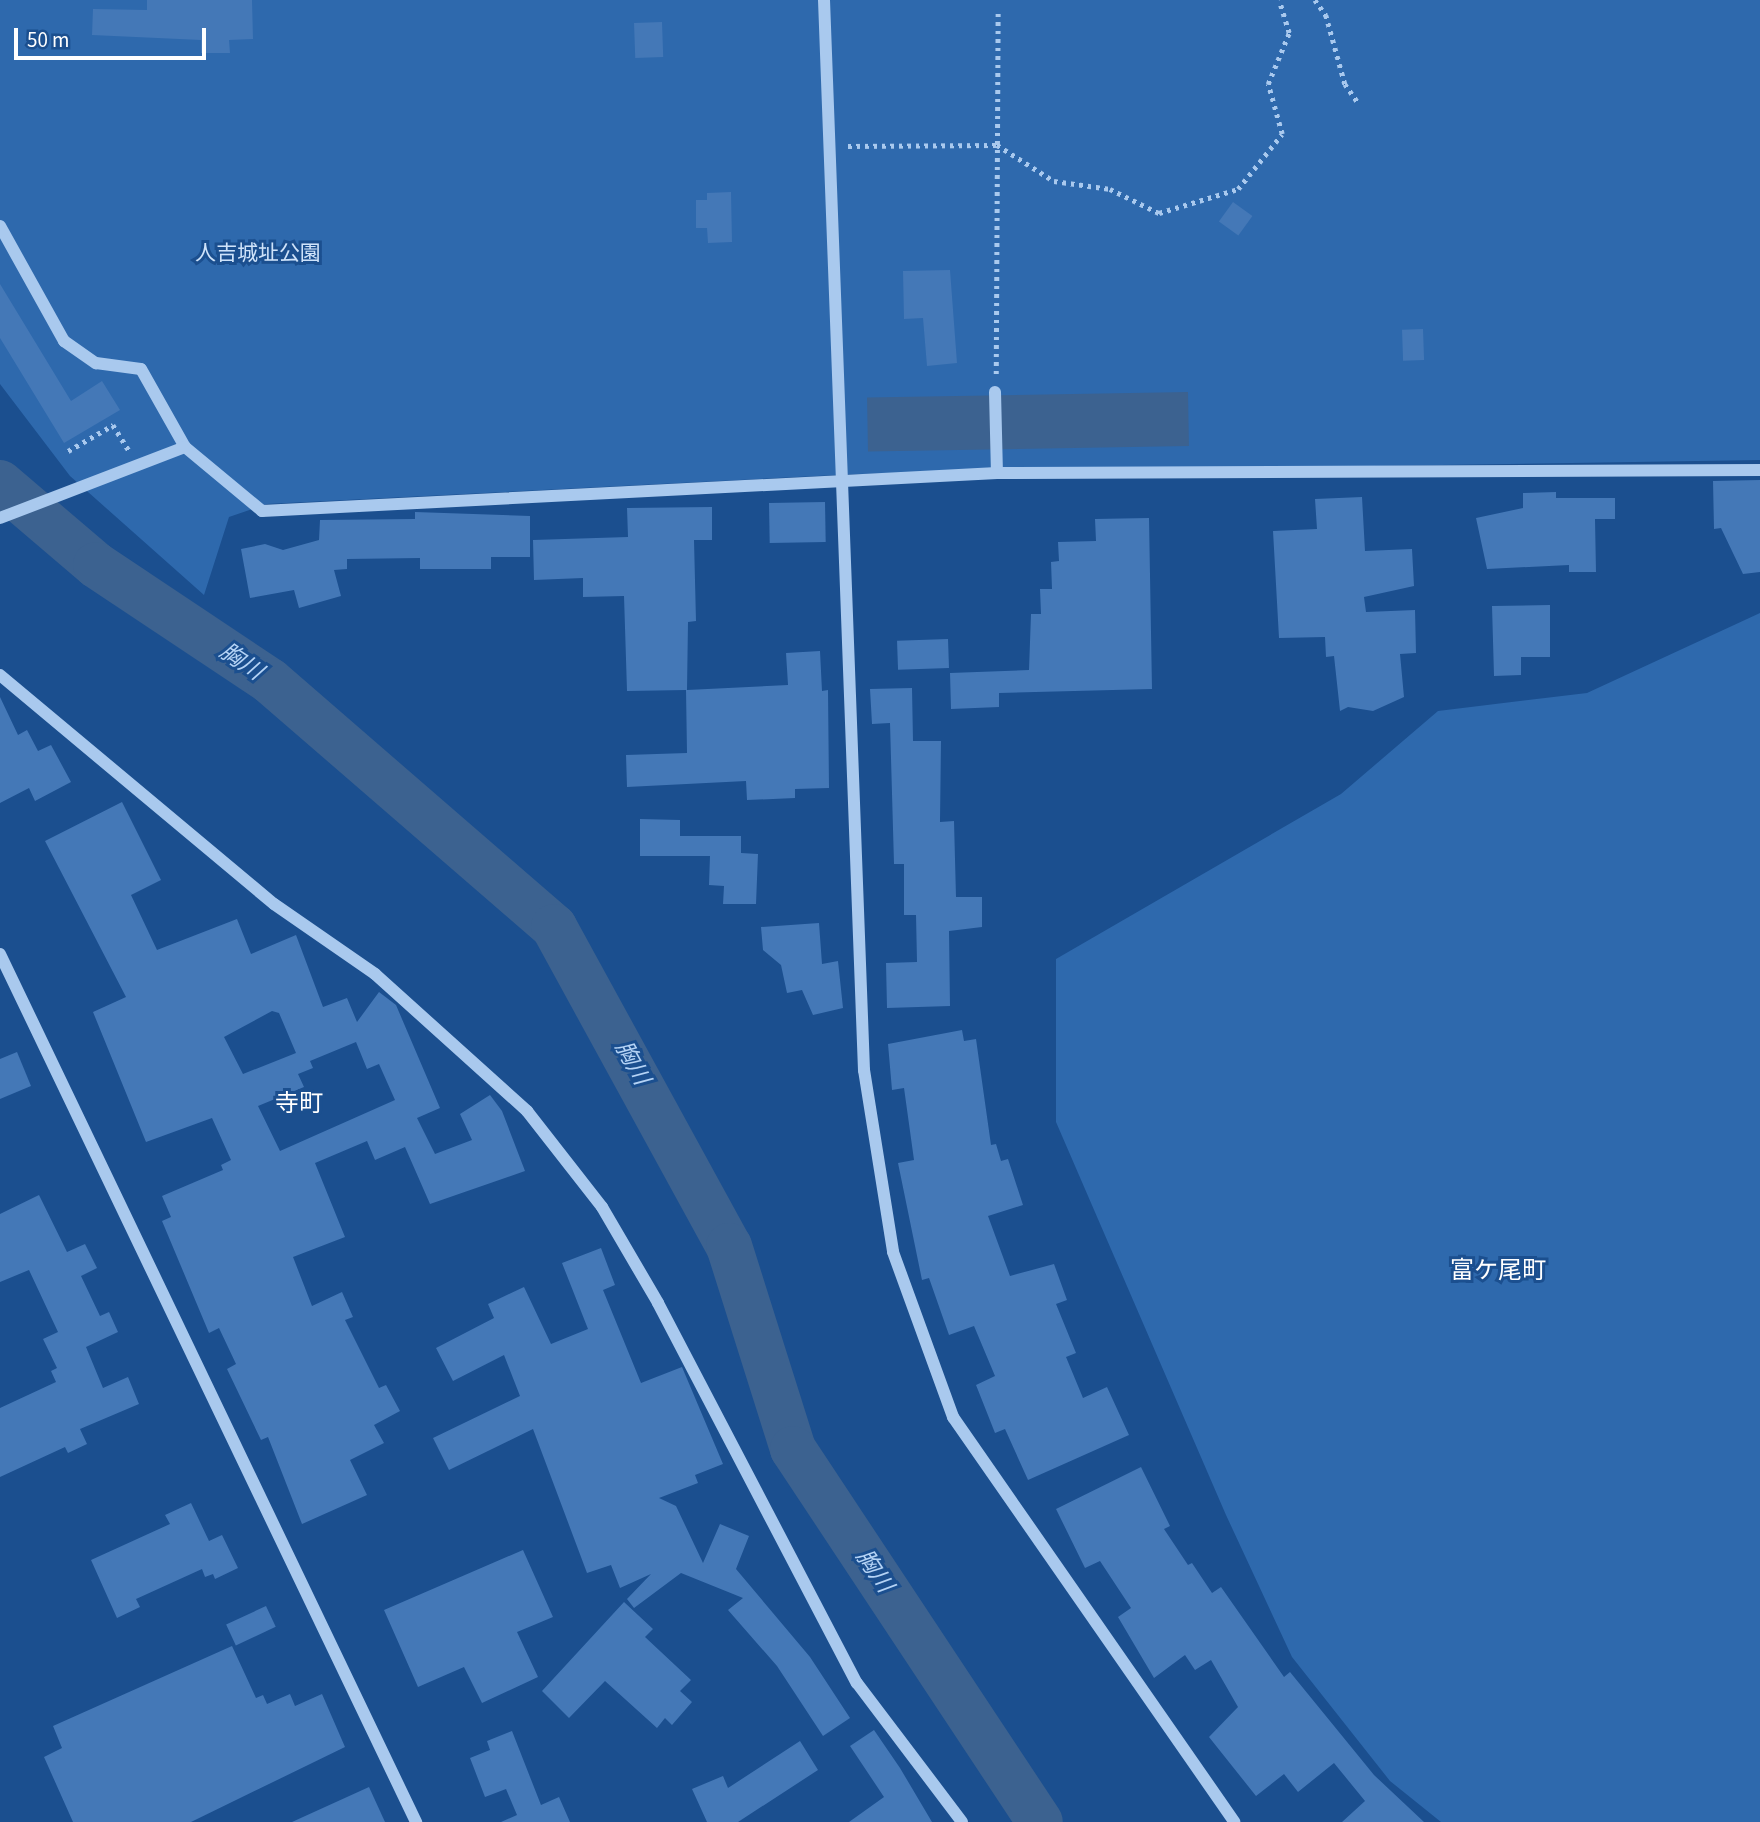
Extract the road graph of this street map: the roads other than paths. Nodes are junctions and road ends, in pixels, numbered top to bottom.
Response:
1 (824, 0) edge
2 (0, 226) edge
3 (995, 392) road end
4 (185, 447) junction
5 (1760, 470) edge
6 (997, 473) junction
7 (841, 485) junction
8 (0, 518) edge
9 (0, 675) edge
10 (0, 954) edge
11 (416, 1822) edge
12 (962, 1822) edge
13 (1234, 1822) edge

1 - 7 street
2 - 4 street
3 - 6 street
4 - 7 street
4 - 8 street
5 - 6 street
6 - 7 street
7 - 13 street
9 - 12 street
10 - 11 street

